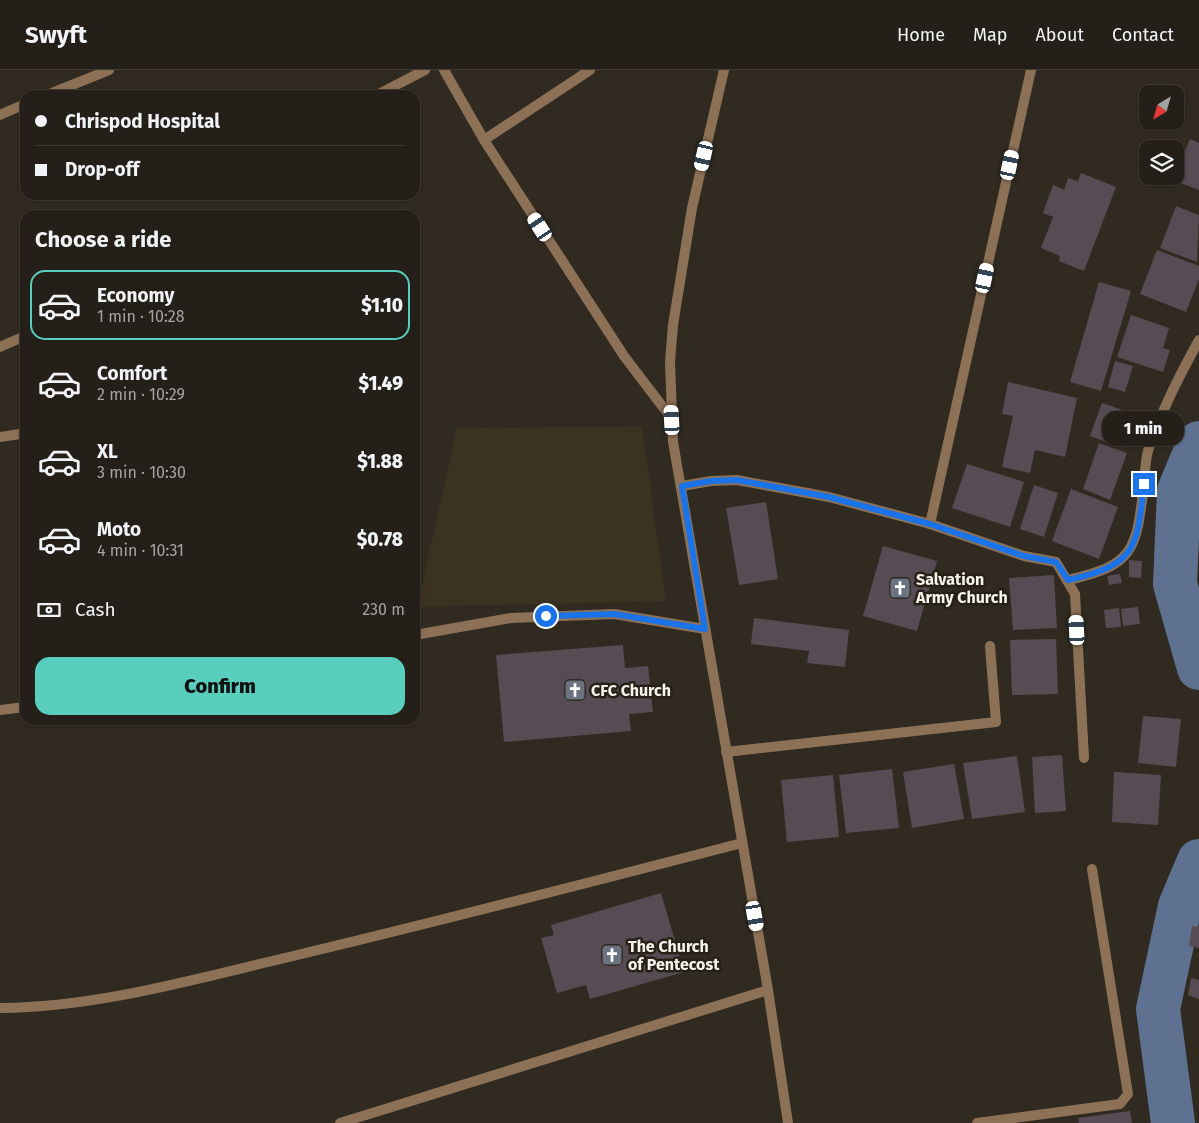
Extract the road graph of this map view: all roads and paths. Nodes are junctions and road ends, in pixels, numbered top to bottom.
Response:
1 (109, 70) edge
2 (425, 70) edge
3 (444, 70) edge
4 (590, 70) edge
5 (724, 70) edge
6 (1031, 70) edge
7 (59, 90) edge
8 (387, 90) edge
9 (20, 106) edge
10 (0, 115) edge
11 (484, 140) junction
12 (20, 338) edge
13 (1199, 340) edge
14 (0, 347) edge
15 (672, 420) junction
16 (20, 434) dead end
17 (0, 437) edge
18 (682, 486) junction
19 (930, 524) junction
20 (1068, 580) junction
21 (705, 629) junction
22 (420, 634) edge
23 (990, 646) dead end
24 (20, 708) edge
25 (0, 710) edge
26 (726, 752) junction
27 (1084, 758) dead end
28 (742, 843) junction
29 (1092, 869) dead end
30 (768, 990) junction
31 (0, 1008) edge
32 (340, 1123) edge
33 (788, 1123) edge
34 (977, 1123) edge

1 - 7 street
2 - 8 street
3 - 11 street
4 - 11 street
5 - 15 street
6 - 19 street
9 - 10 street
11 - 15 street
12 - 14 street
13 - 20 street
15 - 18 street
16 - 17 street
18 - 19 street
18 - 21 street
19 - 20 street
20 - 27 street
21 - 22 street
21 - 26 street
23 - 26 street
24 - 25 street
26 - 28 street
28 - 30 street
28 - 31 street
29 - 34 street
30 - 32 street
30 - 33 street

